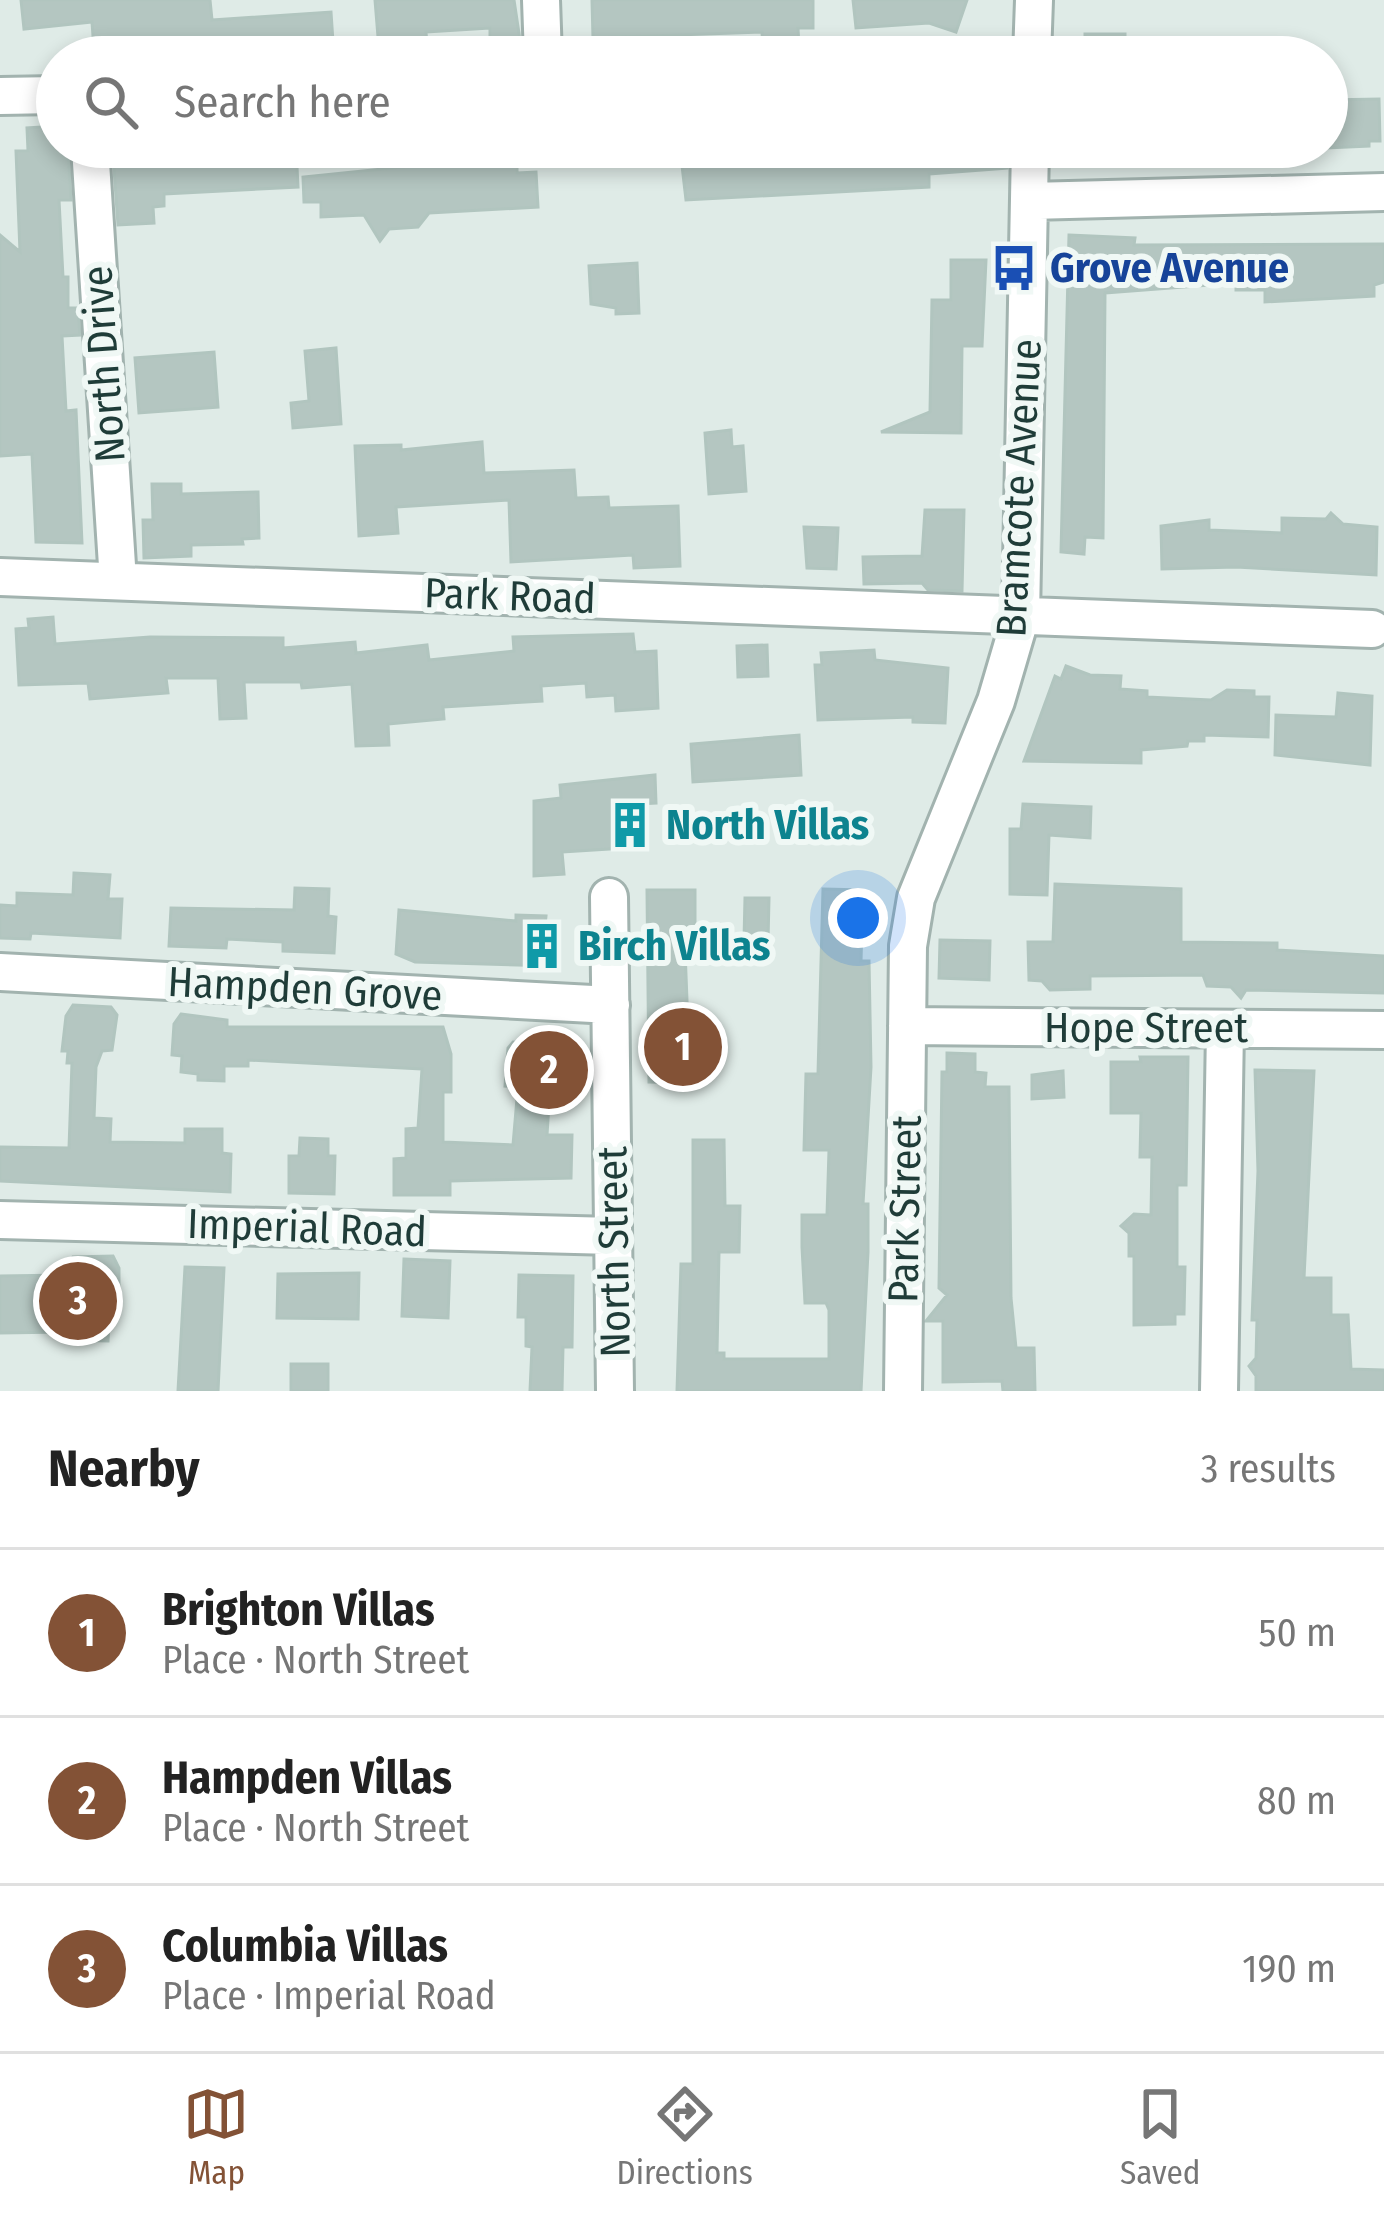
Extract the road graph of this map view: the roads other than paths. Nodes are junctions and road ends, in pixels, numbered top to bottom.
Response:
1 (541, 0) edge
2 (1034, 0) edge
3 (542, 36) edge
4 (1033, 36) edge
5 (36, 95) edge
6 (0, 96) edge
7 (91, 168) edge
8 (1030, 168) edge
9 (1384, 192) edge
10 (1030, 201) junction
11 (0, 577) edge
12 (118, 581) junction
13 (1021, 616) junction
14 (1372, 629) dead end
15 (609, 897) dead end
16 (0, 972) edge
17 (610, 1005) junction
18 (907, 1027) junction
19 (1225, 1028) junction
20 (1384, 1030) edge
21 (0, 1220) edge
22 (613, 1236) junction
23 (616, 1391) edge
24 (903, 1391) edge
25 (1219, 1391) edge

1 - 3 street
2 - 4 street
5 - 6 street
7 - 12 street, North Drive
8 - 10 street, Bramcote Avenue
9 - 10 street
10 - 13 street, Bramcote Avenue
11 - 12 street, Park Road
12 - 13 street, Park Road
13 - 14 street, Park Road
13 - 18 street, Bramcote Avenue
15 - 17 street, North Street
16 - 17 street, Hampden Grove
17 - 22 street, North Street
18 - 19 street, Hope Street
18 - 24 street, Park Street
19 - 20 street, Hope Street
19 - 25 street
21 - 22 street, Imperial Road
22 - 23 street, North Street

